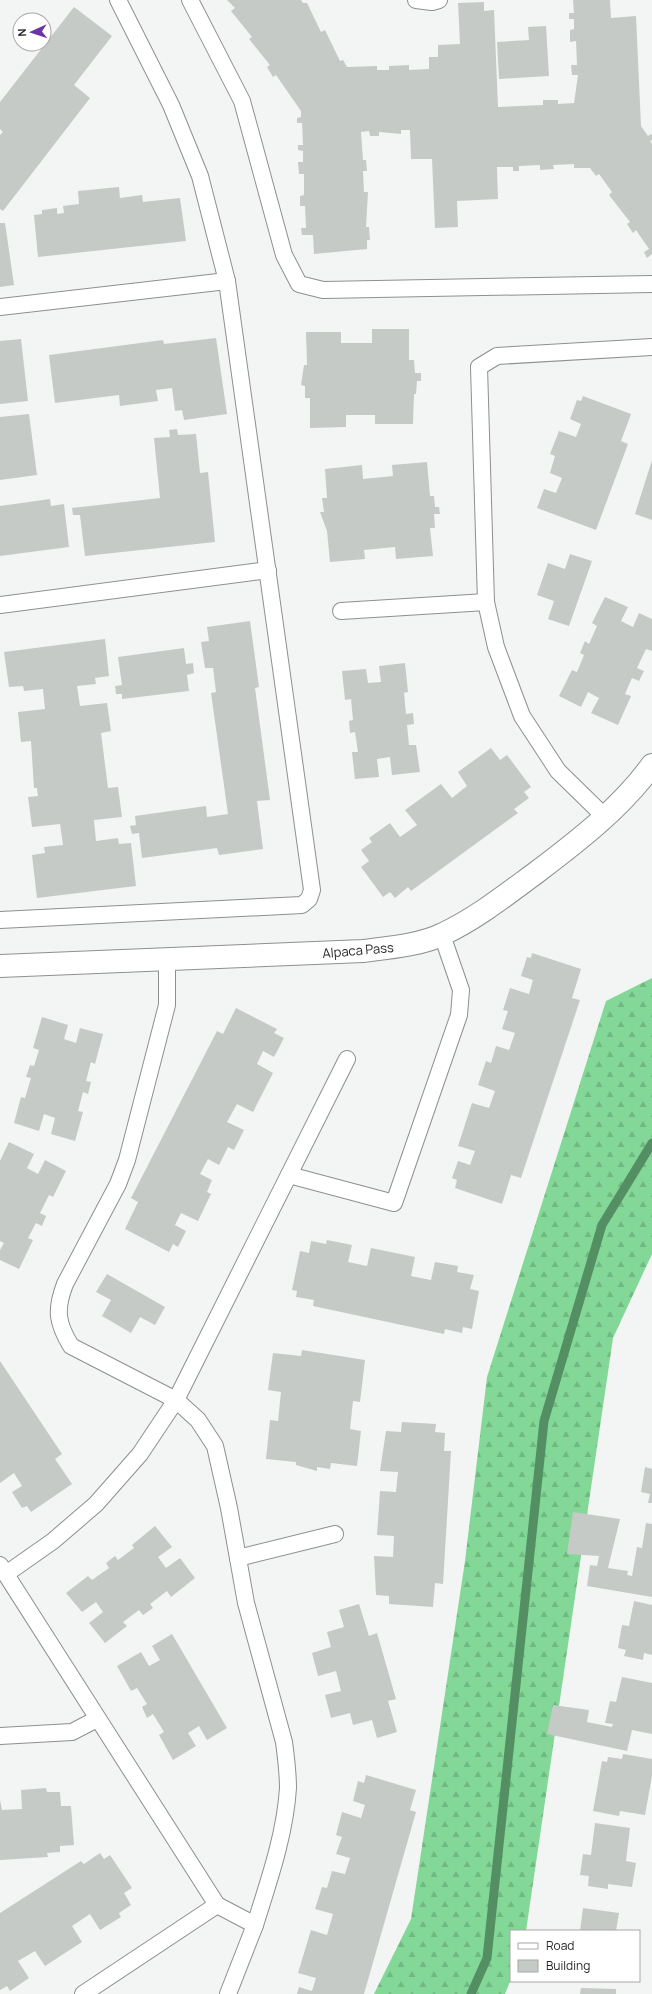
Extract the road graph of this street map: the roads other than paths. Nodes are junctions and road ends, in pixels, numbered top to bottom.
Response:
1 (118, 0) edge
2 (190, 0) edge
3 (416, 0) edge
4 (439, 0) edge
5 (227, 281) junction
6 (652, 284) edge
7 (0, 307) edge
8 (652, 347) edge
9 (268, 570) junction
10 (486, 602) junction
11 (0, 605) edge
12 (341, 611) dead end
13 (652, 765) edge
14 (604, 816) junction
15 (0, 920) edge
16 (442, 935) junction
17 (167, 960) junction
18 (0, 966) edge
19 (347, 1059) dead end
20 (289, 1175) junction
21 (176, 1400) junction
22 (335, 1534) dead end
23 (238, 1558) junction
24 (3, 1570) edge
25 (97, 1719) junction
26 (0, 1736) edge
27 (217, 1905) junction
28 (255, 1925) junction
29 (83, 1994) edge
30 (228, 1994) edge

1 - 5 lane
2 - 6 lane
3 - 4 lane
5 - 7 lane
5 - 9 lane
8 - 10 lane
9 - 11 lane
9 - 15 lane
10 - 12 lane
10 - 14 lane
13 - 14 street, Alpaca Pass
14 - 16 street, Alpaca Pass
16 - 17 street, Alpaca Pass
16 - 20 lane
17 - 18 street, Alpaca Pass
17 - 21 lane
19 - 20 lane
20 - 21 lane
21 - 23 lane
21 - 24 lane
22 - 23 lane
23 - 28 lane
24 - 25 lane
25 - 26 lane
25 - 27 lane
27 - 28 lane
27 - 29 lane
28 - 30 lane

